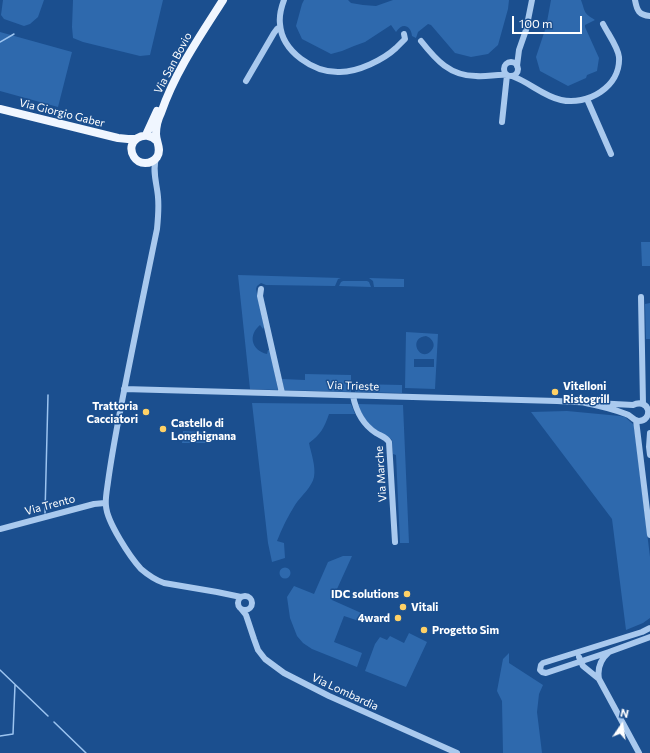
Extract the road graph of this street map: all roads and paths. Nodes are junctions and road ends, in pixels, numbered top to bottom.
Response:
1 (217, 0) edge
2 (223, 0) edge
3 (284, 0) edge
4 (532, 0) edge
5 (635, 0) edge
6 (650, 16) edge
7 (603, 24) dead end
8 (280, 27) junction
9 (404, 34) dead end
10 (421, 41) dead end
11 (519, 50) junction
12 (506, 64) junction
13 (517, 67) junction
14 (488, 75) junction
15 (509, 75) junction
16 (246, 81) dead end
17 (530, 84) junction
18 (587, 99) junction
19 (0, 109) edge
20 (502, 122) dead end
21 (146, 135) junction
22 (118, 138) junction
23 (136, 139) junction
24 (157, 142) junction
25 (132, 148) junction
26 (611, 154) dead end
27 (156, 158) junction
28 (143, 163) junction
29 (155, 177) junction
30 (261, 288) dead end
31 (641, 297) dead end
32 (124, 389) junction
33 (282, 393) junction
34 (353, 396) junction
35 (581, 402) junction
36 (646, 404) edge
37 (633, 405) junction
38 (630, 415) junction
39 (649, 417) edge
40 (636, 420) junction
41 (650, 433) edge
42 (650, 455) edge
43 (106, 503) junction
44 (0, 529) edge
45 (650, 535) edge
46 (394, 542) dead end
47 (239, 599) junction
48 (249, 609) junction
49 (242, 610) junction
50 (248, 622) junction
51 (650, 628) edge
52 (650, 637) edge
53 (579, 652) junction
54 (609, 652) junction
55 (580, 661) junction
56 (599, 679) junction
57 (457, 753) edge
58 (639, 753) edge

1 - 21 main road, Via San Bovio
2 - 24 main road, Via San Bovio
3 - 8 street
4 - 11 street
5 - 6 street
7 - 18 street
8 - 9 street
8 - 16 street
10 - 14 street
11 - 12 street
11 - 13 street
12 - 13 street
12 - 14 street
12 - 15 street
13 - 15 street
13 - 17 street
14 - 15 street
15 - 17 street
15 - 20 street
17 - 18 street
18 - 26 street
19 - 22 main road, Via Giorgio Gaber
21 - 23 main road
21 - 24 main road
22 - 23 main road, Via Giorgio Gaber
22 - 25 main road, Via Giorgio Gaber
23 - 25 main road
24 - 27 main road, Via San Bovio
25 - 28 main road
27 - 28 main road
27 - 29 street
28 - 29 street
29 - 32 street
30 - 33 street
31 - 36 street
32 - 33 street, Via Trieste
32 - 43 street
33 - 34 street, Via Trieste
34 - 35 street, Via Trieste
34 - 46 street, Via Marche
35 - 37 street
35 - 38 street
36 - 37 street
36 - 39 street
37 - 38 street
38 - 40 street
39 - 40 street
40 - 45 street
41 - 42 street
43 - 44 street, Via Trento
43 - 47 street
47 - 48 street
47 - 49 street, Via Lombardia
48 - 49 street
48 - 50 street, Via Lombardia
49 - 50 street, Via Lombardia
50 - 57 street, Via Lombardia
51 - 53 street
52 - 54 street
53 - 55 street
53 - 55 street
54 - 55 street
54 - 56 street
55 - 56 street
56 - 58 street

